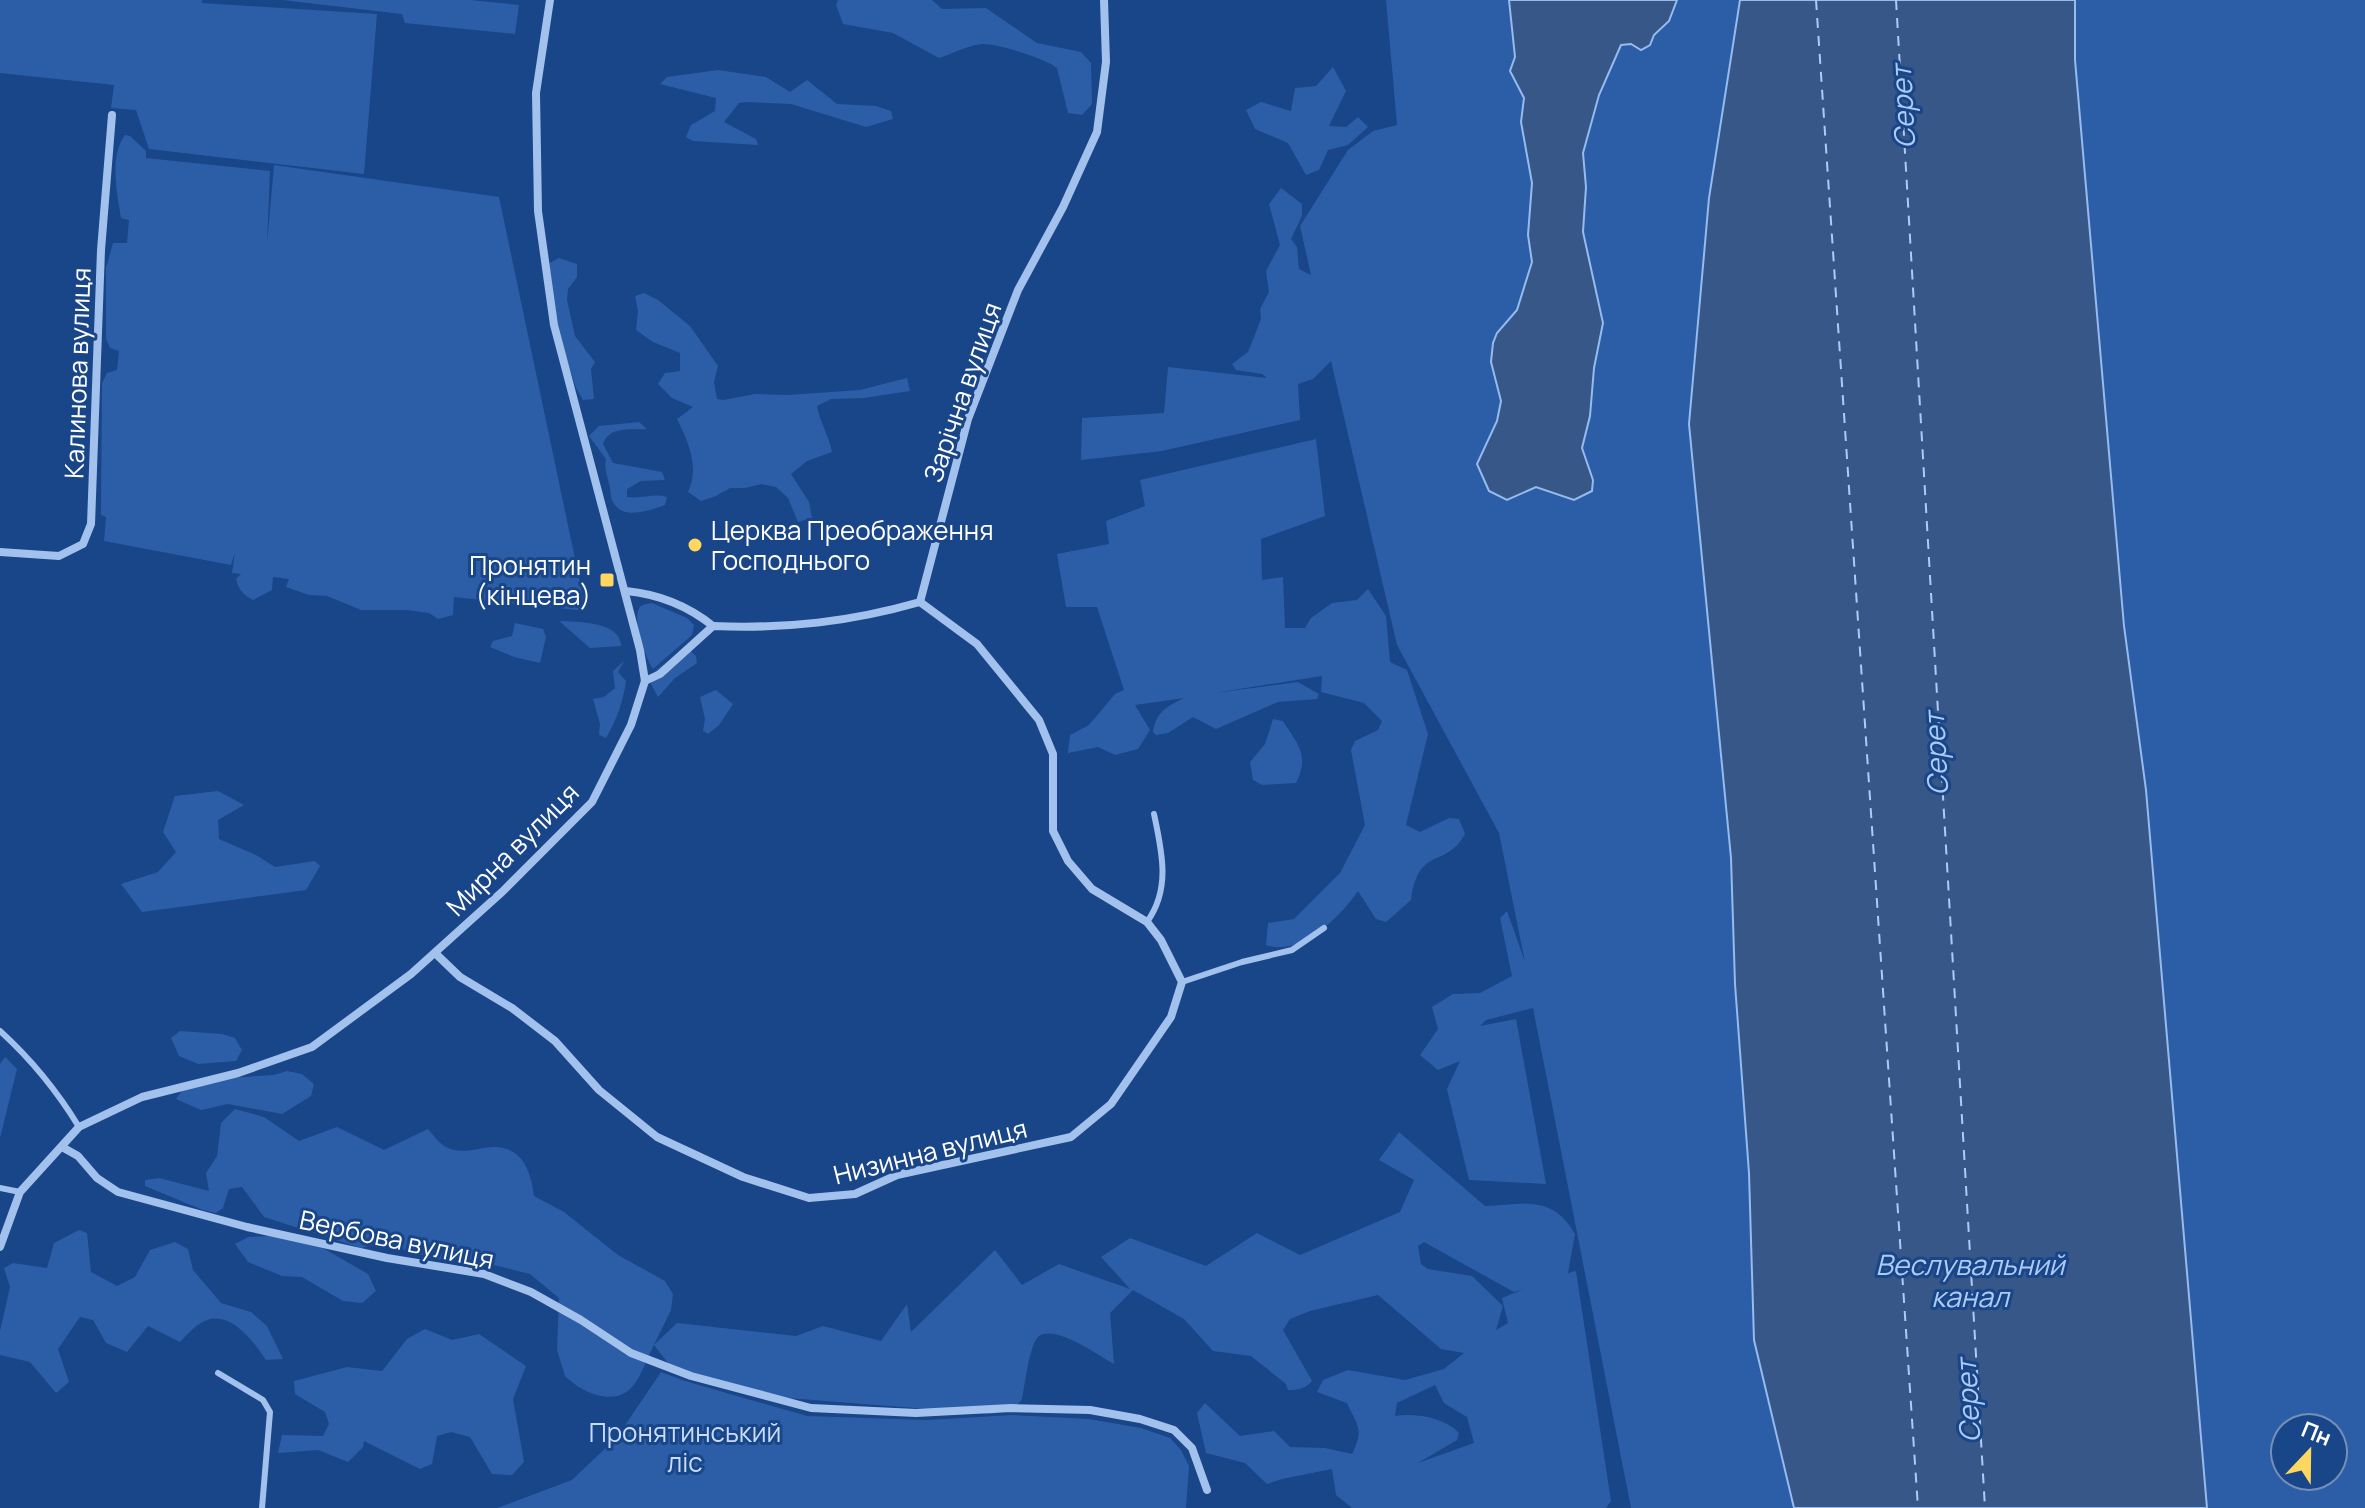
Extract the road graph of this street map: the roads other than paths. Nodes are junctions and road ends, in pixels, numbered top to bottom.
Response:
1 (550, 0) edge
2 (1104, 0) edge
3 (112, 115) dead end
4 (0, 552) edge
5 (626, 591) junction
6 (920, 602) junction
7 (713, 626) junction
8 (645, 681) junction
9 (1154, 814) dead end
10 (1147, 922) junction
11 (1324, 928) dead end
12 (435, 953) junction
13 (1182, 982) junction
14 (0, 1031) edge
15 (79, 1127) junction
16 (62, 1147) junction
17 (0, 1188) edge
18 (20, 1192) junction
19 (0, 1247) edge
20 (218, 1373) dead end
21 (1207, 1490) dead end
22 (262, 1508) edge

1 - 5 street, Мирна вулиця
2 - 6 street, Зарічна вулиця
3 - 4 street, Калинова вулиця
5 - 7 street
5 - 8 street, Мирна вулиця
6 - 7 street
6 - 10 street
7 - 8 street
8 - 12 street, Мирна вулиця
9 - 10 lane
10 - 13 street
11 - 13 lane
12 - 13 street, Низинна вулиця
12 - 15 street, Мирна вулиця
14 - 15 lane
15 - 16 street, Мирна вулиця
16 - 18 street, Мирна вулиця
16 - 21 street, Вербова вулиця
17 - 18 lane
18 - 19 street, Мирна вулиця
20 - 22 lane

